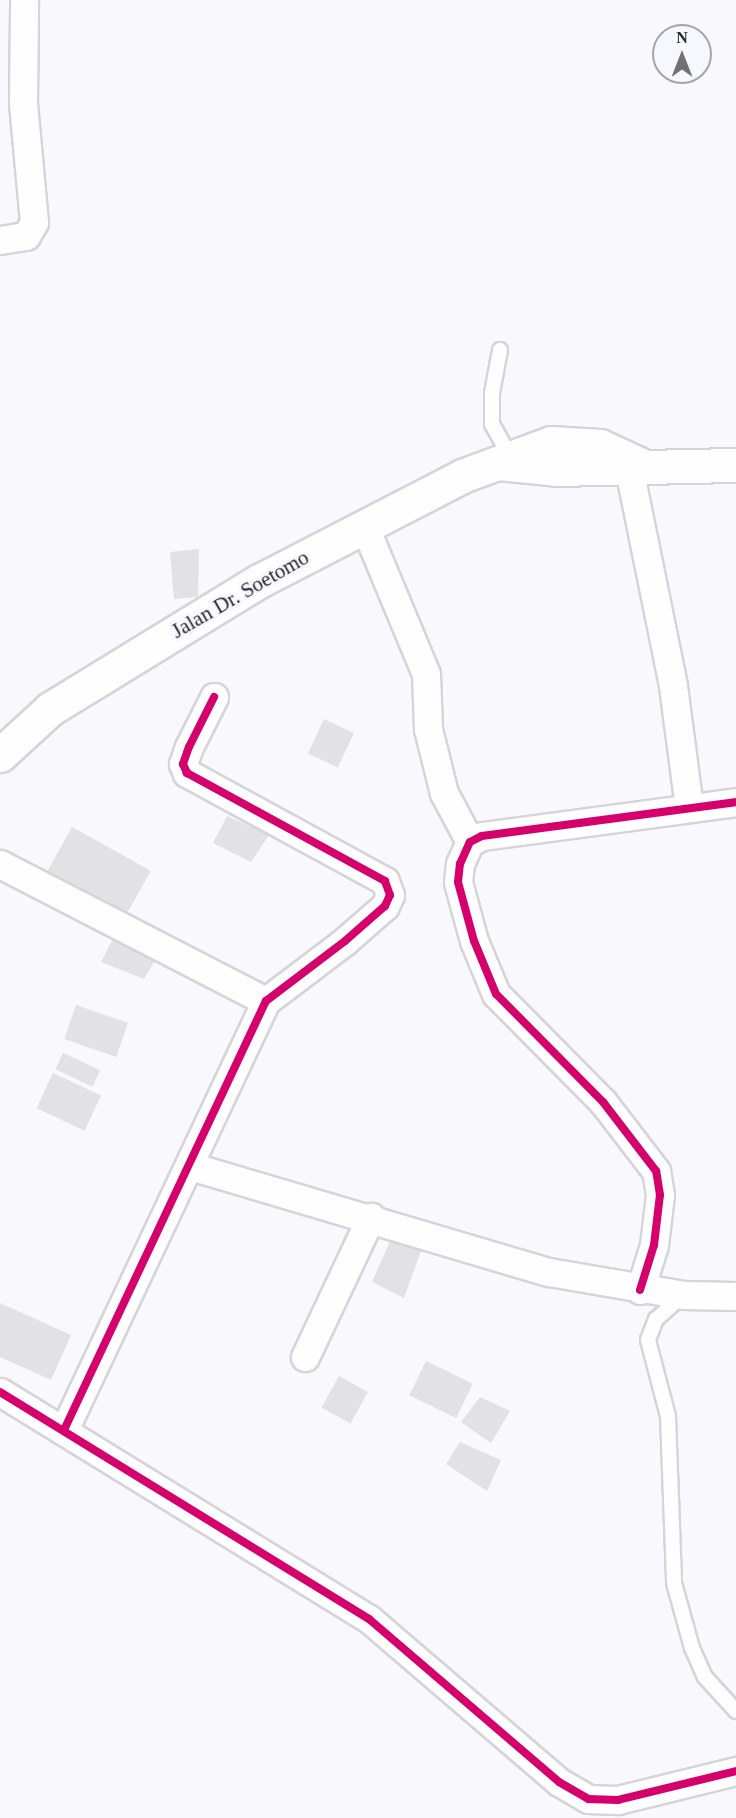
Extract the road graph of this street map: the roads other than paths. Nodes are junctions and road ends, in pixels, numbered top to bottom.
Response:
1 (24, 0) edge
2 (12, 106) edge
3 (0, 240) edge
4 (500, 350) dead end
5 (504, 460) junction
6 (736, 465) edge
7 (636, 467) junction
8 (364, 525) junction
9 (214, 697) dead end
10 (0, 756) edge
11 (736, 802) edge
12 (689, 808) junction
13 (470, 842) junction
14 (0, 864) edge
15 (266, 1001) junction
16 (190, 1166) junction
17 (371, 1217) junction
18 (640, 1290) junction
19 (683, 1295) junction
20 (736, 1296) edge
21 (306, 1357) dead end
22 (0, 1392) edge
23 (64, 1430) junction
24 (736, 1711) edge
25 (736, 1771) edge

1 - 2 street
2 - 3 street
4 - 5 lane
5 - 7 street, Jalan Dr. Soetomo
5 - 8 street, Jalan Dr. Soetomo
6 - 7 street, Jalan Dr. Soetomo
7 - 12 street
8 - 10 street, Jalan Dr. Soetomo
8 - 13 street
9 - 15 street
11 - 12 street
12 - 13 street
13 - 18 street
14 - 15 street
15 - 16 street
16 - 17 street
16 - 23 street
17 - 18 street
17 - 21 street
18 - 19 street
19 - 20 street
19 - 24 lane
22 - 23 street
23 - 25 street

